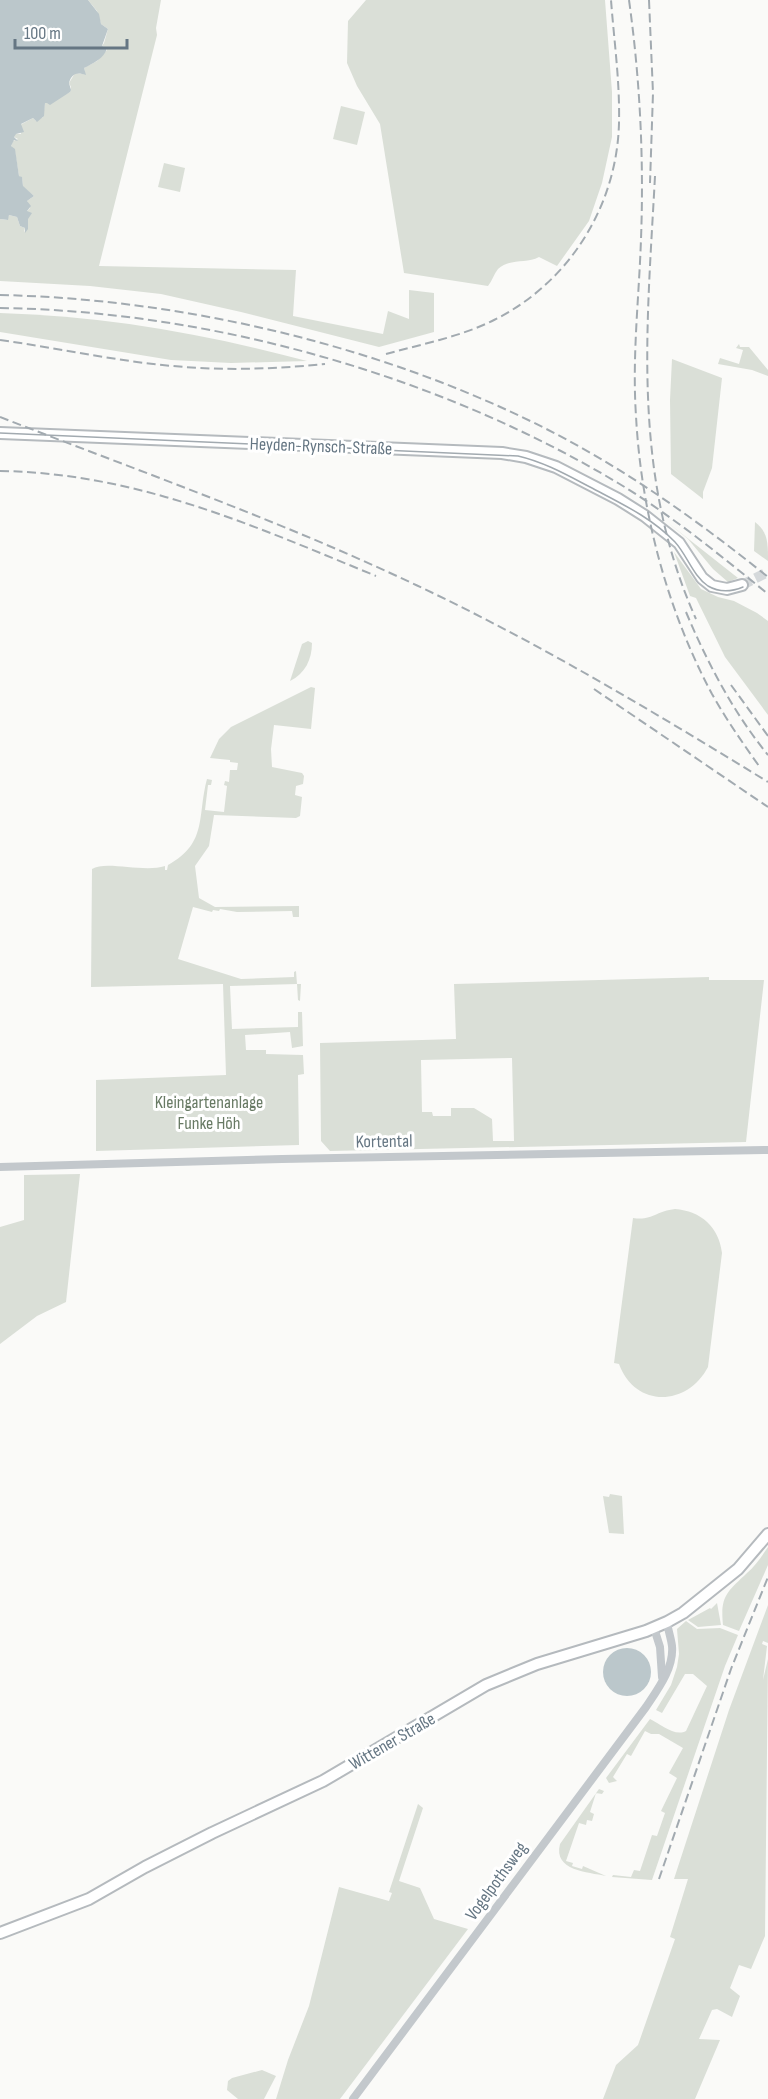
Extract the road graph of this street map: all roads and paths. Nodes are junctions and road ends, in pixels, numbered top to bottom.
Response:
1 (0, 433) edge
2 (742, 585) tunnel mouth
3 (768, 1150) edge
4 (0, 1167) edge
5 (768, 1534) edge
6 (667, 1622) junction
7 (654, 1628) junction
8 (662, 1680) junction
9 (0, 1933) edge
10 (353, 2099) edge

1 - 2 main road, Heyden-Rynsch-Straße
3 - 4 street, Kortental
5 - 6 main road, Wittener Straße
6 - 7 main road, Wittener Straße
6 - 8 street, Vogelpothsweg
7 - 8 street
7 - 9 main road, Wittener Straße
8 - 10 street, Vogelpothsweg

